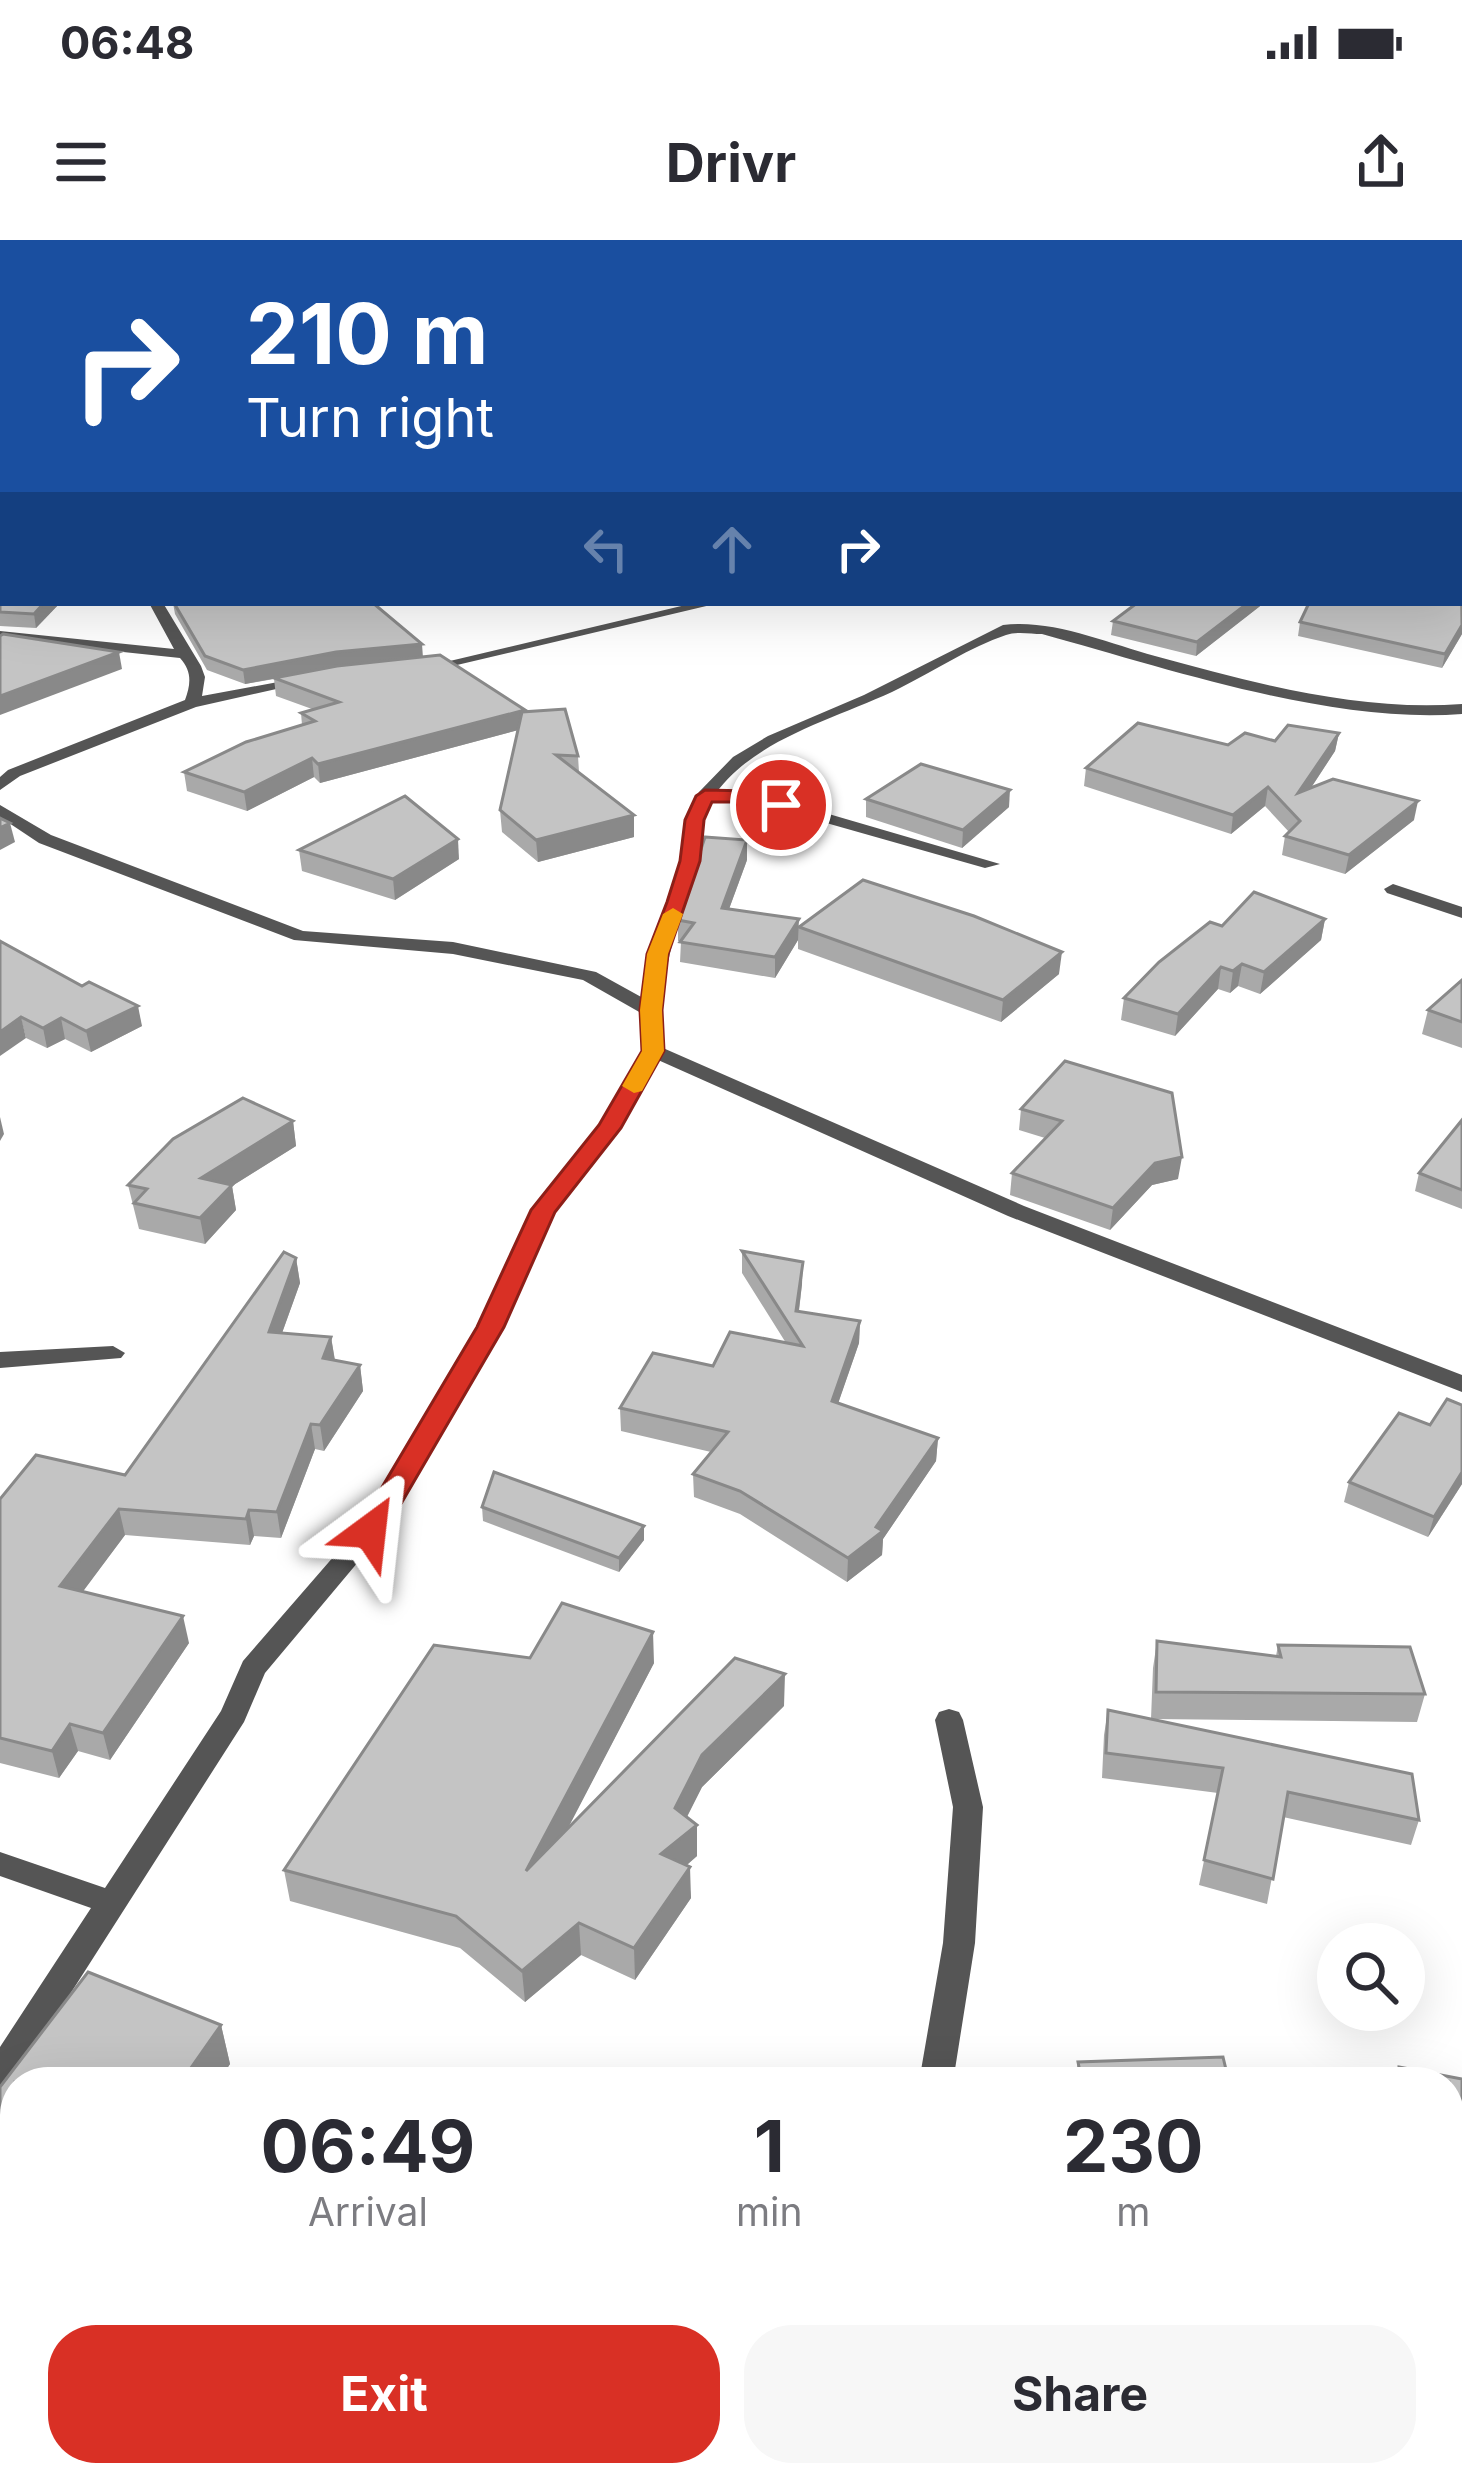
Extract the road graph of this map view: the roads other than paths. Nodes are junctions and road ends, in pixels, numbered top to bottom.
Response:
1 (158, 606) edge
2 (685, 606) edge
3 (0, 634) edge
4 (184, 654) junction
5 (407, 671) edge
6 (321, 678) edge
7 (192, 704) junction
8 (1462, 709) edge
9 (0, 784) edge
10 (705, 796) junction
11 (0, 810) edge
12 (991, 864) dead end
13 (1394, 889) dead end
14 (1462, 913) edge
15 (651, 1010) junction
16 (653, 1051) junction
17 (113, 1353) dead end
18 (0, 1360) edge
19 (1462, 1384) edge
20 (950, 1720) dead end
21 (0, 1864) edge
22 (110, 1902) junction
23 (5, 2067) edge
24 (938, 2067) edge

1 - 4 street
2 - 5 street
3 - 4 street
4 - 7 street
6 - 7 street
7 - 9 street
8 - 10 street
10 - 12 street
10 - 15 street
11 - 15 street
13 - 14 street
15 - 16 street
16 - 19 street
16 - 22 street
17 - 18 street
20 - 24 street
21 - 22 street
22 - 23 street

